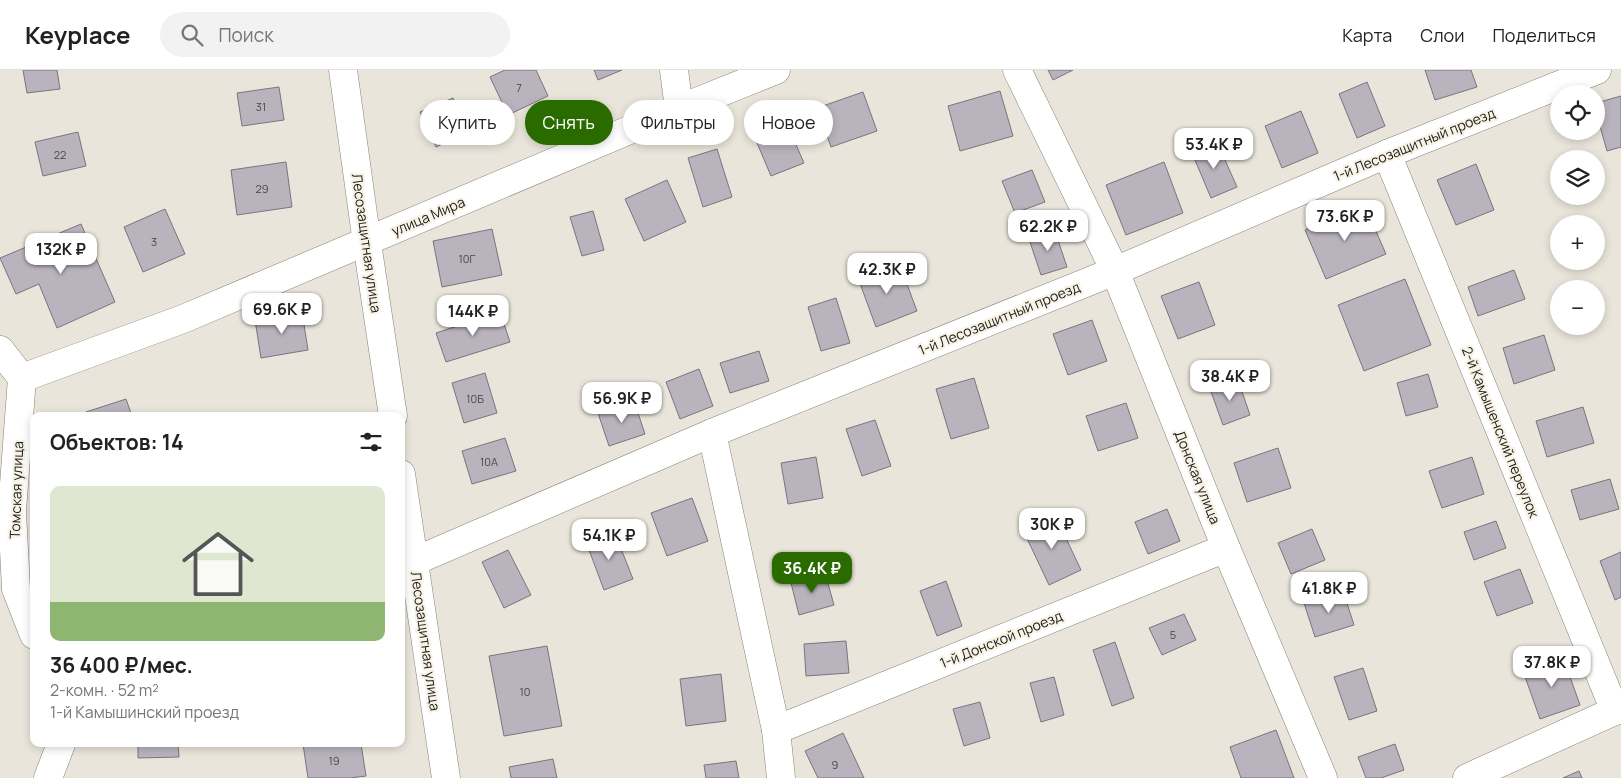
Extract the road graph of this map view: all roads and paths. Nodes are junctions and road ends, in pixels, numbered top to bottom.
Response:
1 (343, 70) edge
2 (674, 70) edge
3 (776, 70) edge
4 (1017, 70) edge
5 (1597, 70) edge
6 (678, 100) edge
7 (701, 100) edge
8 (623, 133) edge
9 (1387, 154) junction
10 (366, 243) junction
11 (1115, 271) junction
12 (0, 350) edge
13 (22, 378) junction
14 (391, 412) edge
15 (712, 433) junction
16 (405, 525) edge
17 (1226, 548) junction
18 (408, 564) edge
19 (30, 625) edge
20 (1618, 710) edge
21 (776, 730) junction
22 (60, 747) edge
23 (48, 778) edge
24 (446, 778) edge
25 (781, 778) edge
26 (1323, 778) edge
27 (1467, 778) edge

1 - 10 street, Лесозащитная улица
2 - 6 street
3 - 7 street, улица Мира
4 - 11 street, Донская улица
5 - 9 street, 1-й Лесозащитный проезд
8 - 10 street, улица Мира
9 - 11 street, 1-й Лесозащитный проезд
9 - 20 street, 2-й Камышенский переулок
10 - 13 street, улица Мира
10 - 14 street, Лесозащитная улица
11 - 15 street, 1-й Лесозащитный проезд
11 - 17 street, Донская улица
12 - 13 street
13 - 19 street, Томская улица
15 - 18 street, 1-й Лесозащитный проезд
15 - 21 street
16 - 18 street, Лесозащитная улица
17 - 21 street, 1-й Донской проезд
17 - 26 street, Донская улица
18 - 24 street, Лесозащитная улица
20 - 27 street
21 - 25 street
22 - 23 street

